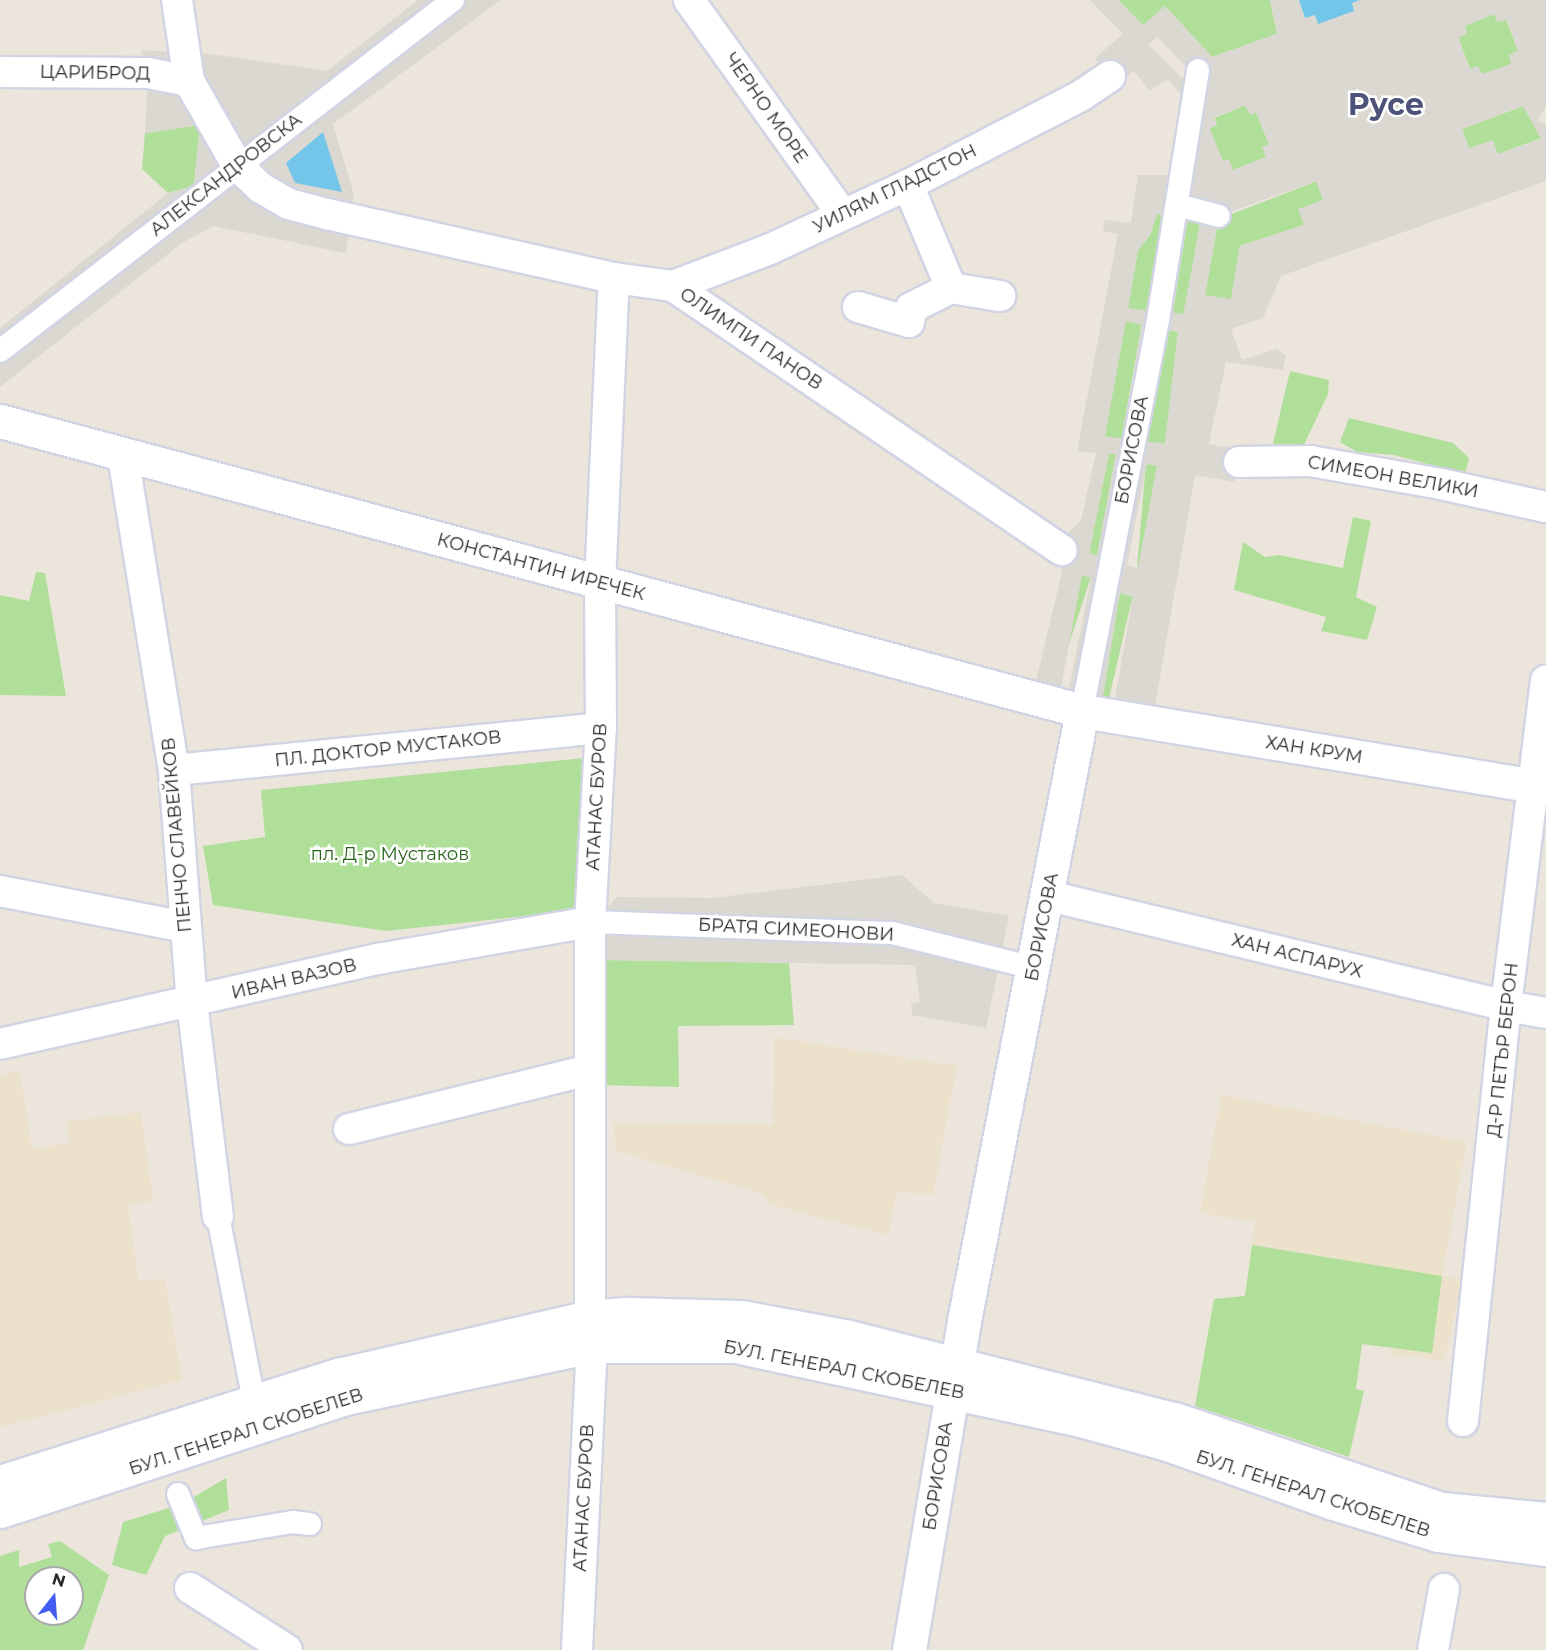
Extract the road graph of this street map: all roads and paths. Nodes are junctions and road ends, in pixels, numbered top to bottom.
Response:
1 (177, 0) edge
2 (453, 0) edge
3 (689, 0) edge
4 (1198, 70) dead end
5 (0, 72) edge
6 (1110, 76) dead end
7 (189, 81) junction
8 (237, 165) junction
9 (908, 185) junction
10 (1177, 206) junction
11 (843, 215) junction
12 (1219, 216) dead end
13 (614, 278) junction
14 (673, 286) junction
15 (951, 288) junction
16 (1000, 296) dead end
17 (858, 307) dead end
18 (0, 351) edge
19 (0, 420) edge
20 (123, 456) junction
21 (1239, 462) dead end
22 (1546, 507) edge
23 (1062, 550) dead end
24 (600, 583) junction
25 (1546, 680) edge
26 (1082, 711) junction
27 (601, 728) junction
28 (174, 770) junction
29 (1539, 787) edge
30 (0, 891) edge
31 (1048, 896) junction
32 (590, 922) junction
33 (185, 927) junction
34 (1034, 968) junction
35 (192, 1002) junction
36 (1506, 1006) junction
37 (1546, 1013) edge
38 (0, 1044) edge
39 (590, 1070) junction
40 (349, 1129) dead end
41 (218, 1216) joint
42 (591, 1331) junction
43 (954, 1377) junction
44 (254, 1401) junction
45 (1463, 1421) dead end
46 (0, 1482) edge
47 (178, 1494) dead end
48 (0, 1511) edge
49 (1546, 1520) edge
50 (310, 1524) dead end
51 (1546, 1549) edge
52 (190, 1588) dead end
53 (1444, 1589) dead end
54 (287, 1650) edge
55 (577, 1650) edge
56 (909, 1650) edge
57 (1433, 1650) edge

1 - 7 street
2 - 8 street, АЛЕКСАНДРОВСКА
3 - 11 street, ЧЕРНО МОРЕ
4 - 10 street, БОРИСОВА
5 - 7 street, ЦАРИБРОД
6 - 9 street, УИЛЯМ ГЛАДСТОН
7 - 8 street, ОЛИМПИ ПАНОВ
8 - 13 street, ОЛИМПИ ПАНОВ
8 - 18 street, АЛЕКСАНДРОВСКА
9 - 11 street, УИЛЯМ ГЛАДСТОН
9 - 15 street
10 - 12 street
10 - 26 street, БОРИСОВА
11 - 14 street, УИЛЯМ ГЛАДСТОН
13 - 14 street, ОЛИМПИ ПАНОВ
13 - 24 street, АТАНАС БУРОВ
14 - 23 street, ОЛИМПИ ПАНОВ
15 - 16 street
15 - 17 street
19 - 20 main road, КОНСТАНТИН ИРЕЧЕК
20 - 24 main road, КОНСТАНТИН ИРЕЧЕК
20 - 28 street, ПЕНЧО СЛАВЕЙКОВ
21 - 22 street, СИМЕОН ВЕЛИКИ
24 - 26 main road, КОНСТАНТИН ИРЕЧЕК
24 - 27 street, АТАНАС БУРОВ
25 - 29 street, Д-Р ПЕТЪР БЕРОН
26 - 29 main road, ХАН КРУМ
26 - 31 main road, БОРИСОВА
27 - 28 street, ПЛ. ДОКТОР МУСТАКОВ
27 - 32 street, АТАНАС БУРОВ
28 - 33 street, ПЕНЧО СЛАВЕЙКОВ
29 - 36 street, Д-Р ПЕТЪР БЕРОН
30 - 33 street
31 - 34 main road, БОРИСОВА
31 - 36 street, ХАН АСПАРУХ
32 - 34 street, БРАТЯ СИМЕОНОВИ
32 - 35 street, ИВАН ВАЗОВ
32 - 39 street, АТАНАС БУРОВ
33 - 35 street, ПЕНЧО СЛАВЕЙКОВ
34 - 43 main road, БОРИСОВА
35 - 38 street, ИВАН ВАЗОВ
35 - 41 street, ПЕНЧО СЛАВЕЙКОВ
36 - 37 street, ХАН АСПАРУХ
36 - 45 street, Д-Р ПЕТЪР БЕРОН
39 - 40 street
39 - 42 street, АТАНАС БУРОВ
41 - 44 street
42 - 43 main road, БУЛ. ГЕНЕРАЛ СКОБЕЛЕВ
42 - 44 main road, БУЛ. ГЕНЕРАЛ СКОБЕЛЕВ
42 - 48 main road, БУЛ. ГЕНЕРАЛ СКОБЕЛЕВ
42 - 55 street, АТАНАС БУРОВ
43 - 49 main road, БУЛ. ГЕНЕРАЛ СКОБЕЛЕВ
43 - 51 main road, БУЛ. ГЕНЕРАЛ СКОБЕЛЕВ
43 - 56 main road, БОРИСОВА
44 - 46 main road, БУЛ. ГЕНЕРАЛ СКОБЕЛЕВ
47 - 50 street
52 - 54 street
53 - 57 street

